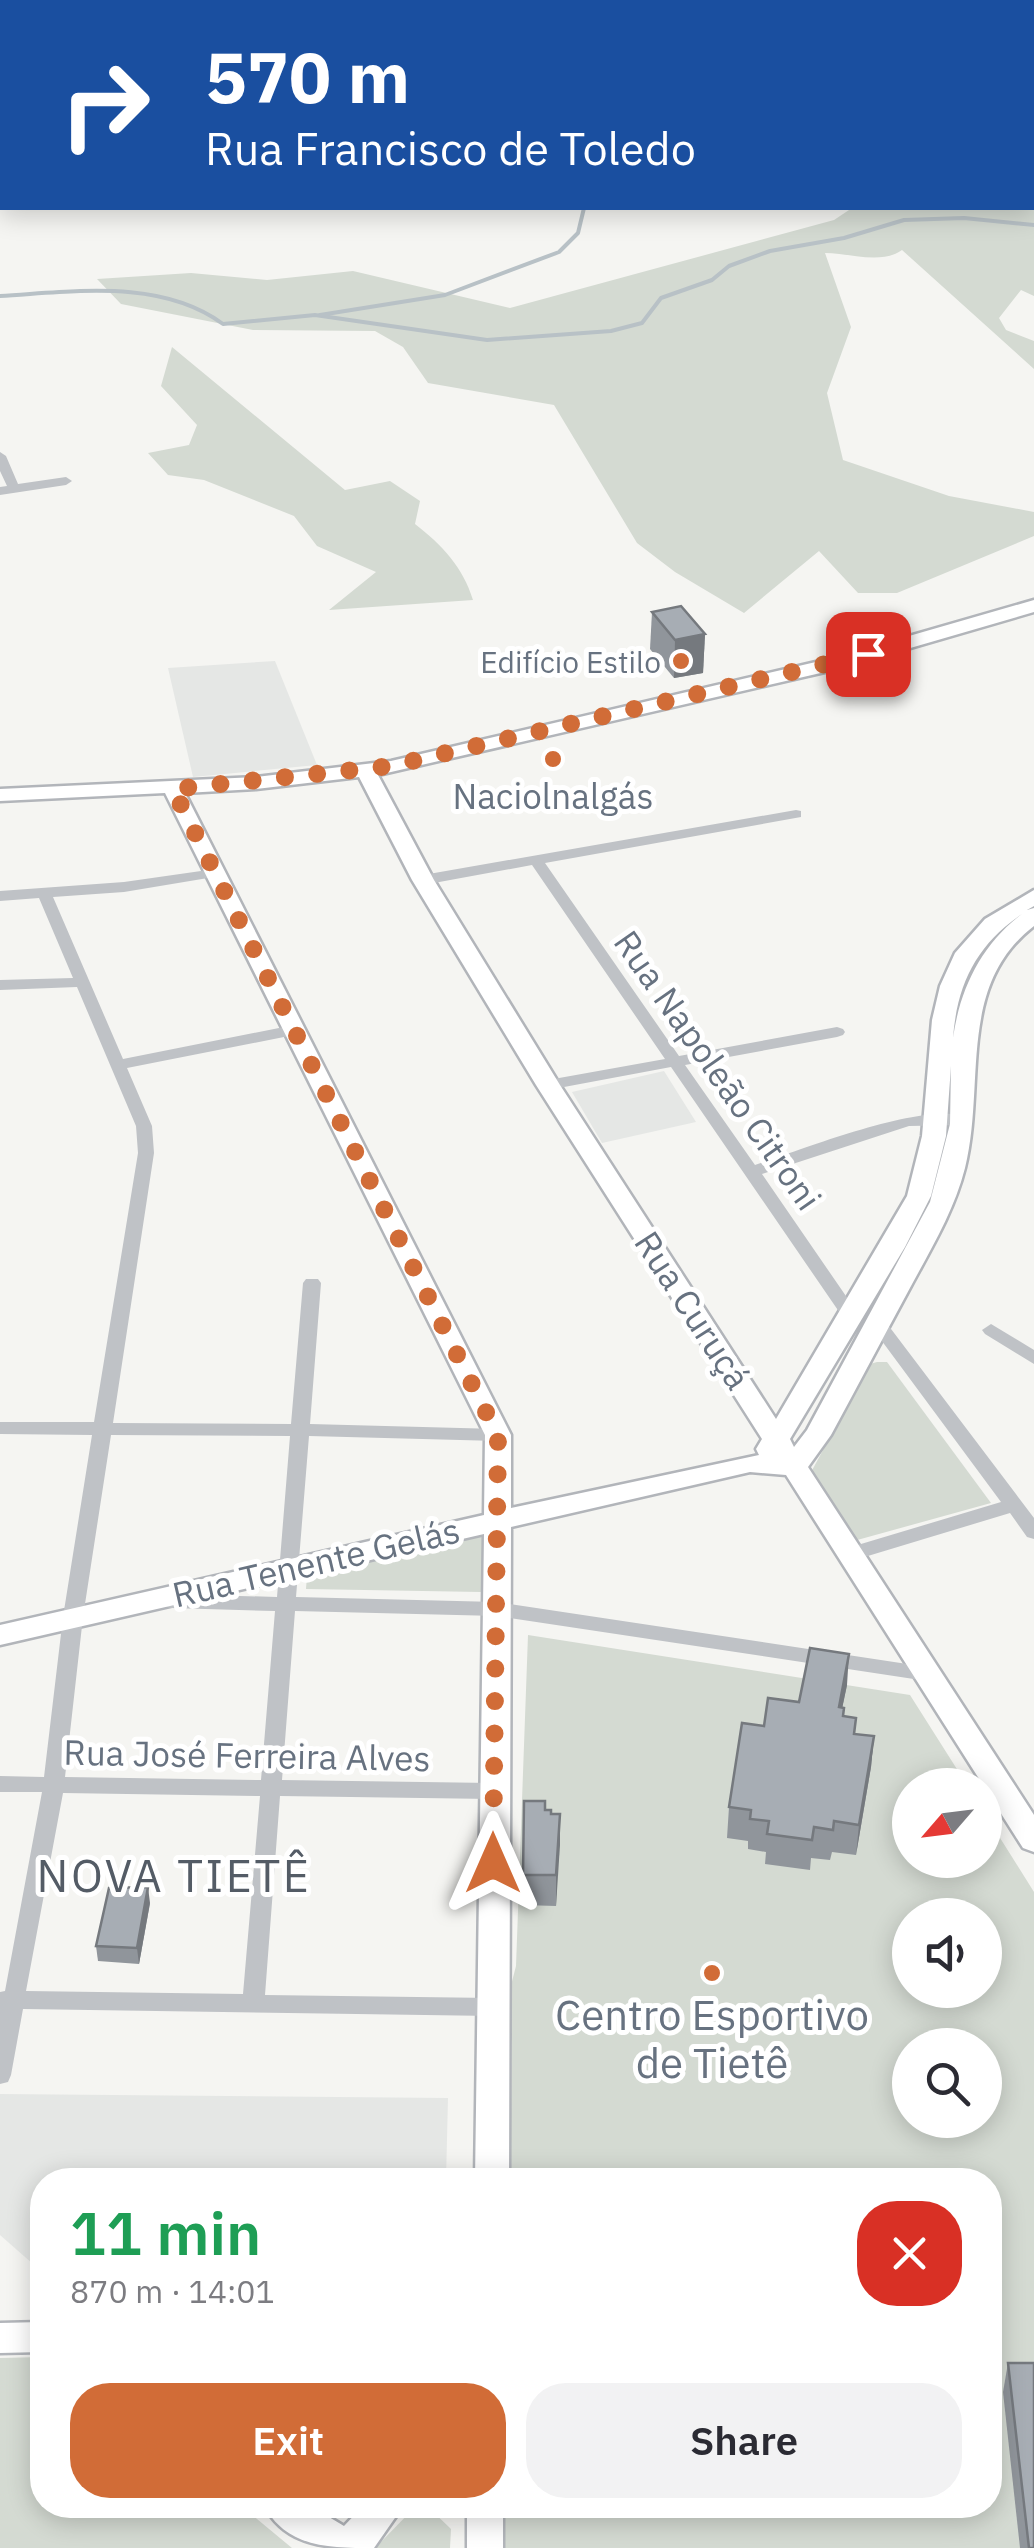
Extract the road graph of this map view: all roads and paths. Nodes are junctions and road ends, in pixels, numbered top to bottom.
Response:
1 (0, 456) edge
2 (66, 481) dead end
3 (7, 490) edge
4 (1034, 606) edge
5 (366, 770) junction
6 (173, 789) junction
7 (0, 795) edge
8 (796, 814) dead end
9 (536, 860) junction
10 (215, 873) junction
11 (423, 880) junction
12 (46, 895) junction
13 (0, 896) edge
14 (1034, 896) edge
15 (1034, 915) edge
16 (82, 982) junction
17 (0, 985) edge
18 (294, 1030) junction
19 (837, 1032) dead end
20 (675, 1061) junction
21 (119, 1065) junction
22 (548, 1085) junction
23 (950, 1119) junction
24 (752, 1172) junction
25 (312, 1284) dead end
26 (850, 1315) junction
27 (879, 1325) junction
28 (991, 1330) dead end
29 (1034, 1358) edge
30 (0, 1428) edge
31 (105, 1428) junction
32 (300, 1430) junction
33 (498, 1436) junction
34 (776, 1439) junction
35 (800, 1460) junction
36 (750, 1463) junction
37 (1014, 1505) junction
38 (497, 1521) junction
39 (1034, 1532) edge
40 (848, 1555) junction
41 (289, 1567) junction
42 (150, 1600) junction
43 (287, 1603) junction
44 (497, 1608) junction
45 (73, 1617) junction
46 (0, 1635) edge
47 (928, 1674) junction
48 (54, 1783) junction
49 (0, 1784) edge
50 (273, 1790) junction
51 (492, 1791) junction
52 (1034, 1840) edge
53 (6, 2000) edge
54 (253, 2004) junction
55 (493, 2007) junction
56 (0, 2075) edge
57 (492, 2168) edge
58 (30, 2337) edge
59 (0, 2338) edge
60 (298, 2518) edge
61 (375, 2518) edge
62 (485, 2518) edge
63 (485, 2548) edge

1 - 3 street
2 - 3 street
4 - 5 street
5 - 6 street
5 - 11 street, Rua Curuçá
6 - 7 street
6 - 10 street
8 - 9 street
9 - 11 street
9 - 20 street, Rua Napoleão Citroni
10 - 12 street
10 - 18 street
11 - 22 street, Rua Curuçá
12 - 13 street
12 - 16 street
14 - 23 street
15 - 23 street
16 - 17 street
16 - 21 street
18 - 21 street
18 - 33 street
19 - 20 street
20 - 22 street
20 - 24 street, Rua Napoleão Citroni
21 - 31 street
22 - 34 street, Rua Curuçá
23 - 24 street
23 - 26 street, Rua Tenente Gelás
23 - 27 street
24 - 26 street, Rua Napoleão Citroni
25 - 32 street
26 - 34 street, Rua Tenente Gelás
27 - 35 street
27 - 37 street
28 - 29 street
30 - 31 street
31 - 32 street
31 - 45 street
32 - 33 street
32 - 41 street
33 - 38 street
34 - 35 street, Rua Curuçá
34 - 36 street, Rua Tenente Gelás
35 - 36 street, Rua Tenente Gelás
35 - 40 street, Rua Curuçá
36 - 38 street, Rua Tenente Gelás
37 - 39 street
37 - 40 street
38 - 41 street, Rua Tenente Gelás
38 - 44 street
40 - 47 street, Rua Curuçá
41 - 42 street, Rua Tenente Gelás
41 - 43 street
42 - 43 street
42 - 45 street, Rua Tenente Gelás
43 - 44 street
43 - 50 street
44 - 47 street
44 - 51 street
45 - 46 street, Rua Tenente Gelás
45 - 48 street
47 - 52 street, Rua Curuçá
48 - 49 street, Rua José Ferreira Alves
48 - 50 street, Rua José Ferreira Alves
48 - 53 street
50 - 51 street, Rua José Ferreira Alves
50 - 54 street
51 - 55 street
53 - 54 street
53 - 56 street
54 - 55 street
55 - 57 street
58 - 59 street
60 - 61 street
62 - 63 street

